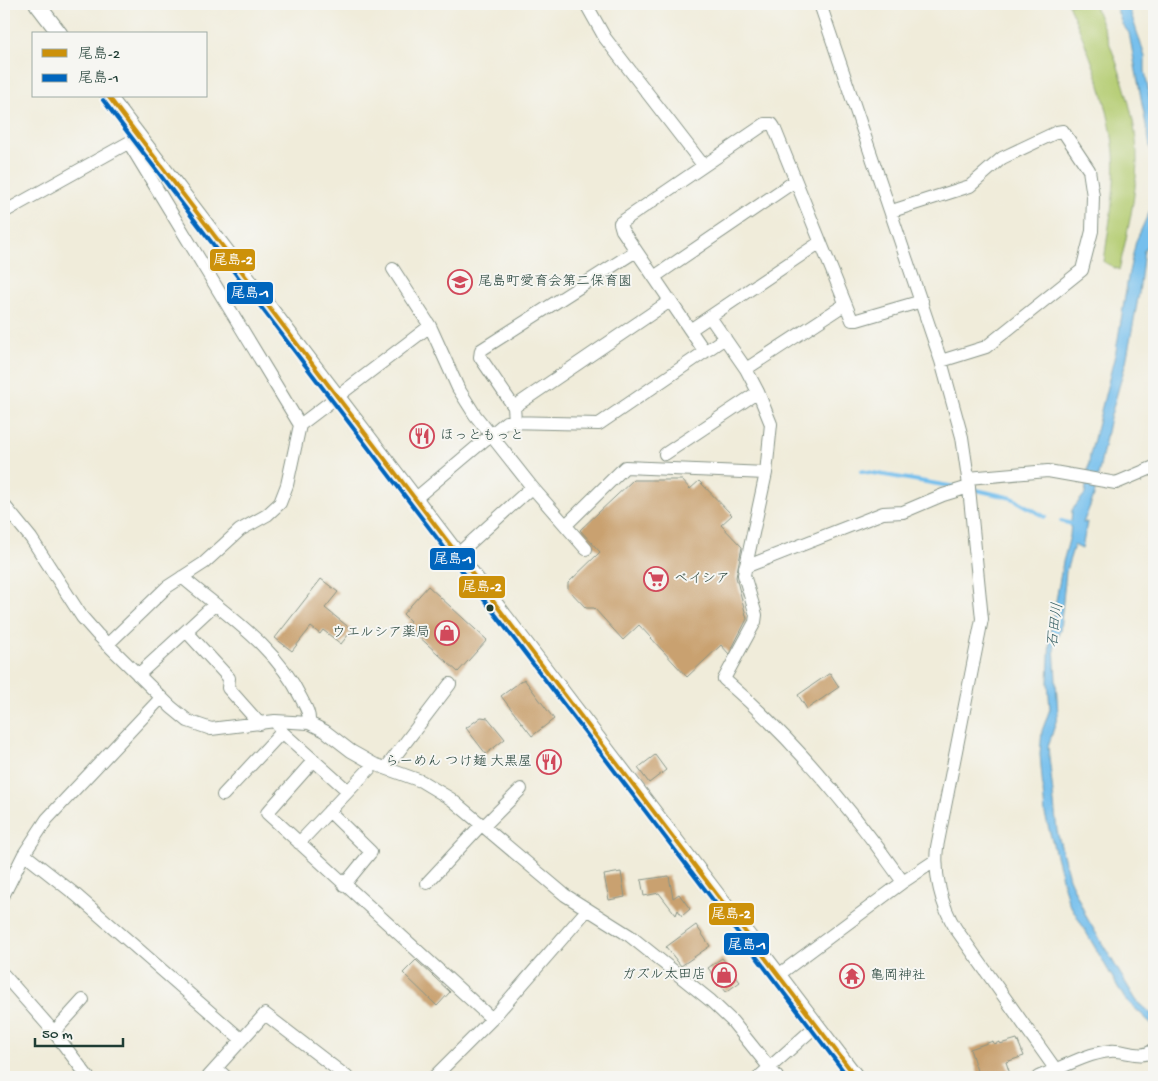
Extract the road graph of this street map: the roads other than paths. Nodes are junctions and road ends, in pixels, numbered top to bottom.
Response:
1 (37, 4) edge
2 (586, 4) edge
3 (820, 4) edge
4 (58, 32) edge
5 (109, 98) edge
6 (134, 140) junction
7 (703, 165) junction
8 (795, 181) junction
9 (892, 211) junction
10 (4, 212) edge
11 (819, 243) junction
12 (636, 251) junction
13 (393, 269) dead end
14 (654, 277) junction
15 (670, 301) junction
16 (922, 301) junction
17 (844, 304) junction
18 (710, 317) junction
19 (430, 326) junction
20 (690, 330) junction
21 (725, 338) junction
22 (705, 352) junction
23 (941, 361) junction
24 (746, 369) junction
25 (758, 392) junction
26 (338, 397) junction
27 (514, 407) junction
28 (515, 421) junction
29 (300, 425) junction
30 (491, 433) junction
31 (666, 454) dead end
32 (1154, 467) edge
33 (766, 473) junction
34 (969, 483) junction
35 (532, 487) junction
36 (416, 498) junction
37 (4, 504) edge
38 (566, 525) junction
39 (586, 549) dead end
40 (458, 554) junction
41 (746, 567) junction
42 (182, 577) junction
43 (214, 605) junction
44 (186, 631) junction
45 (107, 645) junction
46 (138, 675) junction
47 (450, 684) dead end
48 (161, 698) junction
49 (309, 723) junction
50 (260, 724) junction
51 (278, 727) junction
52 (314, 760) junction
53 (380, 766) junction
54 (521, 789) dead end
55 (348, 791) junction
56 (223, 794) dead end
57 (329, 811) junction
58 (483, 825) junction
59 (299, 843) junction
60 (24, 854) junction
61 (936, 860) junction
62 (903, 882) junction
63 (427, 883) dead end
64 (344, 885) junction
65 (4, 894) edge
66 (587, 910) junction
67 (4, 975) edge
68 (778, 976) junction
69 (83, 1000) dead end
70 (492, 1019) junction
71 (816, 1026) junction
72 (54, 1032) junction
73 (241, 1039) junction
74 (1149, 1052) edge
75 (773, 1072) edge
76 (212, 1073) edge
77 (1058, 1074) edge
78 (88, 1077) edge
79 (226, 1077) edge
80 (347, 1077) edge
81 (434, 1077) edge
82 (758, 1077) edge
83 (856, 1077) edge
84 (1038, 1077) edge

1 - 4 main road
2 - 7 street
3 - 9 street
5 - 6 main road
6 - 10 street
6 - 26 main road
6 - 29 street
7 - 8 street
7 - 12 street
8 - 11 street
8 - 14 street
9 - 16 street
9 - 23 street
11 - 17 street
11 - 18 street
12 - 14 street
12 - 27 street
13 - 19 street
14 - 15 street
15 - 20 street
15 - 27 street
16 - 17 street
16 - 23 street
17 - 24 street
18 - 20 street
18 - 21 street
19 - 26 street
19 - 30 street
20 - 22 street
21 - 22 street
21 - 24 street
22 - 28 street
23 - 34 street
24 - 25 street
25 - 31 street
25 - 33 street
26 - 29 street
26 - 36 main road
27 - 28 street
28 - 30 street
29 - 42 street
30 - 35 street
30 - 36 street
32 - 34 street
33 - 38 street
33 - 41 street
34 - 41 street
34 - 61 street
35 - 38 street
35 - 40 street
36 - 40 main road
37 - 45 street
38 - 39 street
40 - 68 main road
41 - 62 street
42 - 43 street
42 - 45 street
43 - 44 street
43 - 49 street
44 - 46 street
44 - 50 street
45 - 46 street
46 - 48 street
47 - 53 street
48 - 50 street
48 - 60 street
49 - 51 street
49 - 53 street
50 - 51 street
51 - 52 street
51 - 56 street
52 - 55 street
52 - 59 street
53 - 55 street
53 - 58 street
54 - 58 street
55 - 57 street
57 - 59 street
57 - 64 street
58 - 63 street
58 - 66 street
59 - 64 street
60 - 65 street
60 - 73 street
61 - 62 street
61 - 77 street
62 - 68 street
64 - 70 street
66 - 70 street
66 - 75 street
67 - 72 street
68 - 71 main road
69 - 72 street
70 - 81 street
71 - 75 street
71 - 83 main road
72 - 78 street
73 - 76 street
73 - 80 street
74 - 77 street
75 - 82 street
76 - 79 street
77 - 84 street

